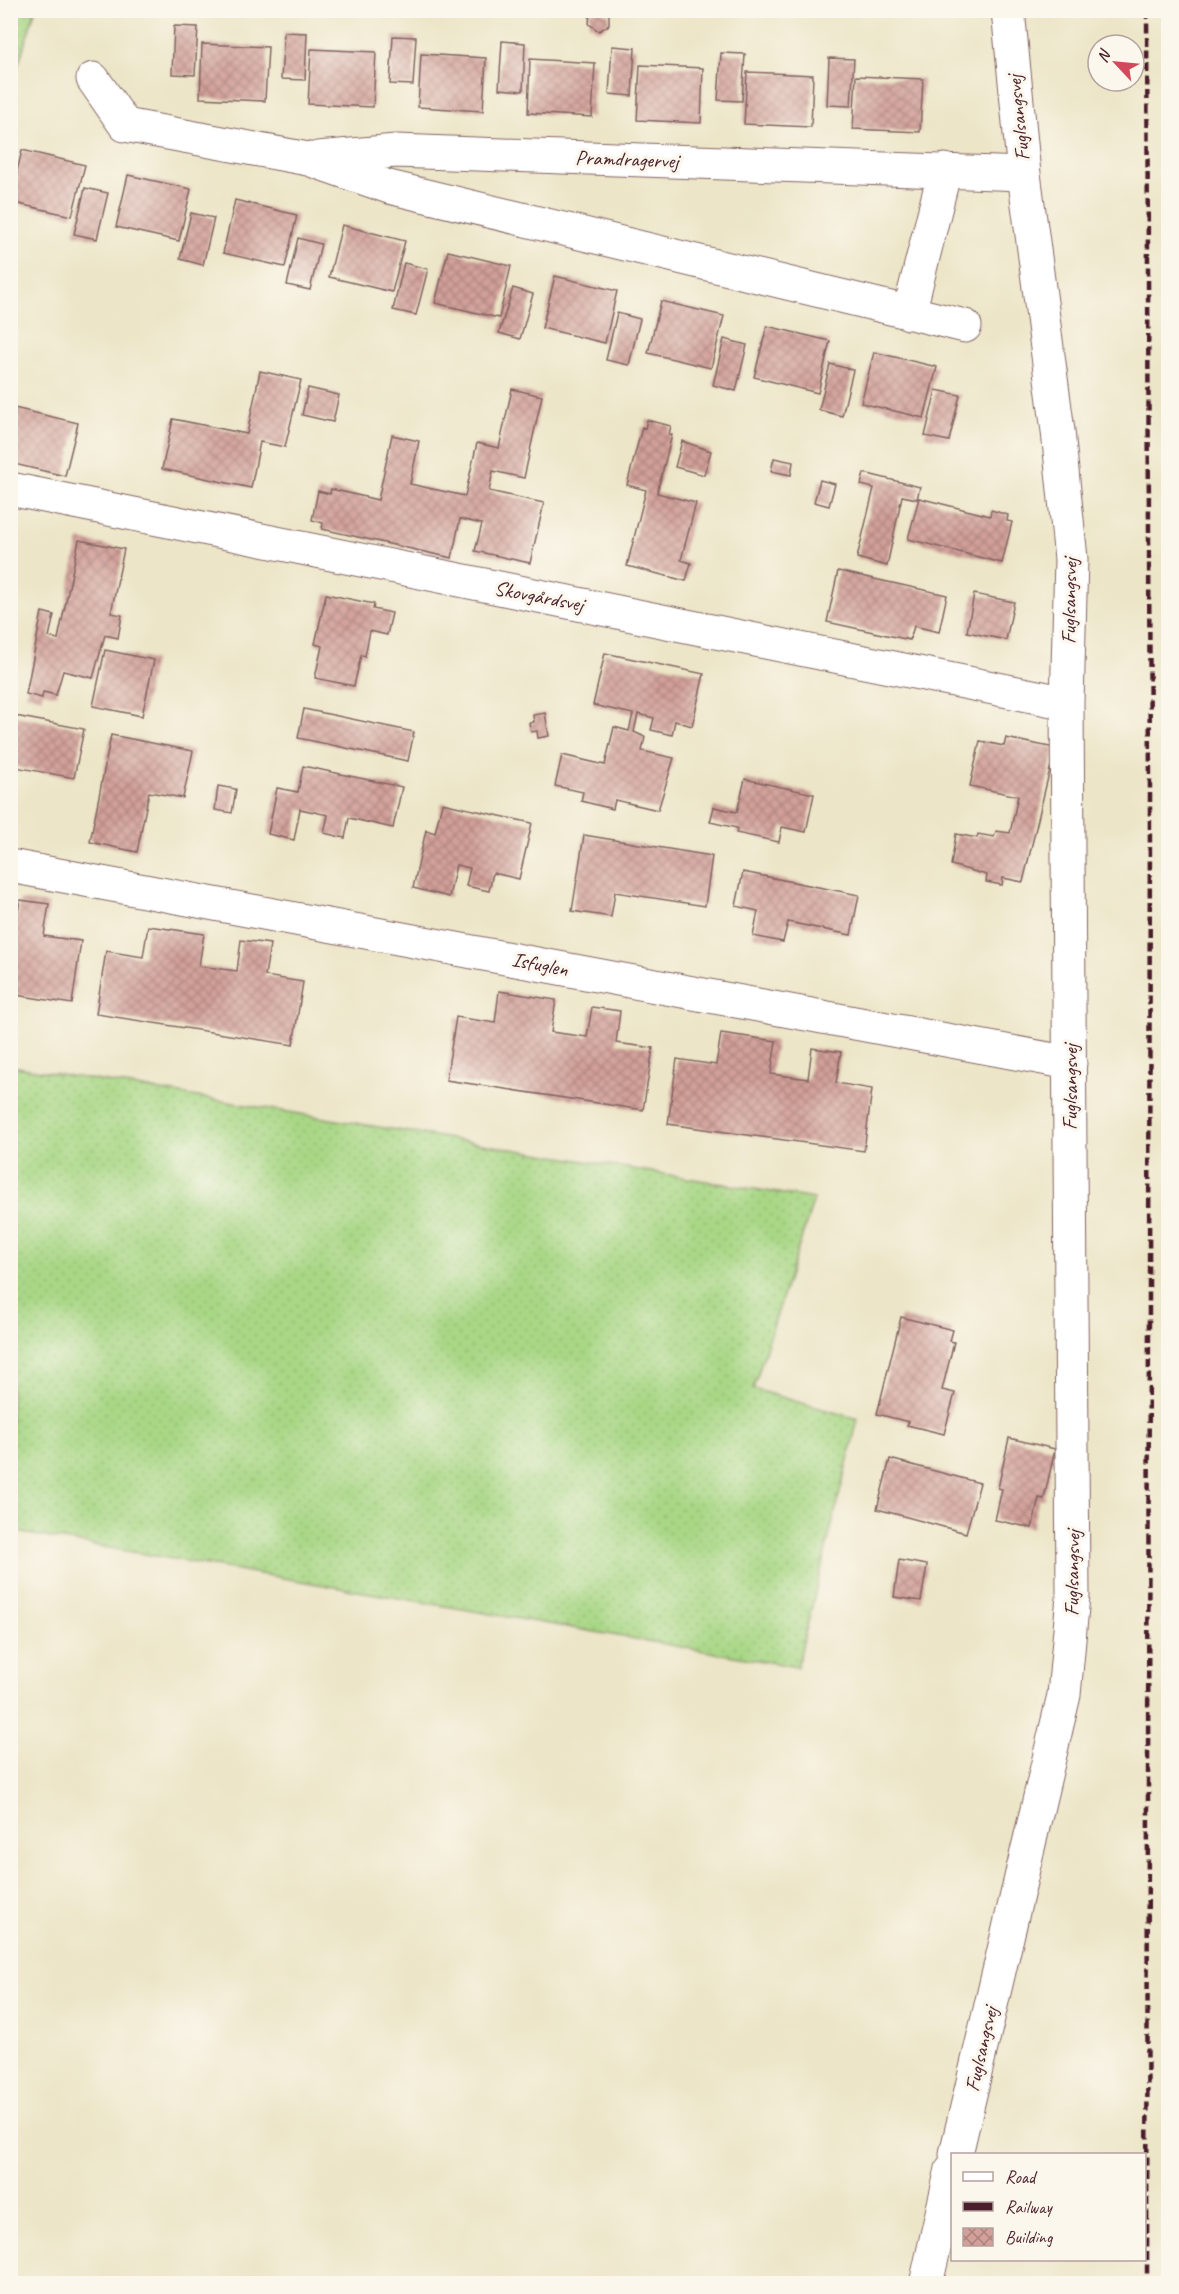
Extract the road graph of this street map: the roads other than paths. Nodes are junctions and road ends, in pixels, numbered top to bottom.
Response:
1 (1008, 10) edge
2 (93, 79) dead end
3 (308, 159) junction
4 (945, 170) junction
5 (1024, 174) junction
6 (909, 313) junction
7 (965, 326) dead end
8 (10, 489) edge
9 (1067, 703) junction
10 (10, 866) edge
11 (1070, 1063) junction
12 (956, 2153) edge
13 (951, 2173) edge
14 (926, 2283) edge

1 - 5 street, Fuglsangsvej
2 - 3 street, Pramdragervej
3 - 4 street, Pramdragervej
3 - 6 street, Pramdragervej
4 - 5 street, Pramdragervej
4 - 6 street
5 - 9 street, Fuglsangsvej
6 - 7 street, Pramdragervej
8 - 9 street, Skovgårdsvej
9 - 11 street, Fuglsangsvej
10 - 11 street, Isfuglen
11 - 12 street, Fuglsangsvej
13 - 14 street

